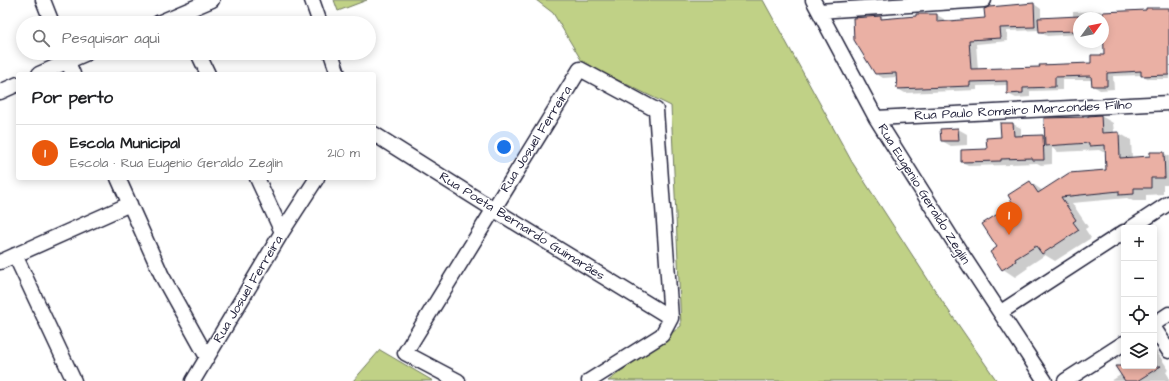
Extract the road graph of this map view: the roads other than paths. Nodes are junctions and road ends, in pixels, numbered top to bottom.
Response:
1 (43, 0) edge
2 (212, 0) edge
3 (312, 0) edge
4 (984, 0) edge
5 (816, 6) edge
6 (49, 16) edge
7 (186, 16) edge
8 (318, 16) edge
9 (61, 60) edge
10 (67, 60) edge
11 (201, 60) edge
12 (333, 60) edge
13 (42, 72) edge
14 (72, 72) edge
15 (207, 72) edge
16 (337, 72) edge
17 (16, 85) edge
18 (0, 92) edge
19 (1169, 103) edge
20 (876, 118) junction
21 (376, 135) edge
22 (119, 180) edge
23 (258, 180) edge
24 (316, 180) edge
25 (1169, 203) edge
26 (130, 204) junction
27 (493, 209) junction
28 (1136, 225) edge
29 (282, 232) junction
30 (1121, 234) edge
31 (15, 256) junction
32 (0, 262) edge
33 (1001, 312) junction
34 (1169, 314) edge
35 (671, 318) junction
36 (1157, 322) edge
37 (1157, 333) edge
38 (1121, 345) edge
39 (1169, 351) edge
40 (207, 357) junction
41 (74, 381) edge
42 (192, 381) edge
43 (458, 381) edge
44 (590, 381) edge
45 (1045, 381) edge
46 (1065, 381) edge

1 - 6 street
2 - 7 street
3 - 8 street
4 - 5 street
5 - 20 street, Rua Eugenio Geraldo Zeglin
9 - 13 street
10 - 14 street
11 - 15 street
12 - 16 street
17 - 18 street
19 - 20 street, Rua Paulo Romeiro Marcondes Filho
20 - 33 street, Rua Eugenio Geraldo Zeglin
21 - 27 street, Rua Poeta Bernardo Guimarães
22 - 26 street
23 - 29 street
24 - 29 street, Rua Josuel Ferreira
25 - 28 street
26 - 31 street
26 - 40 street
27 - 35 street, Rua Poeta Bernardo Guimarães
27 - 35 street, Rua Josuel Ferreira
27 - 43 street, Rua Josuel Ferreira
29 - 40 street, Rua Josuel Ferreira
30 - 33 street
31 - 32 street
31 - 41 street
33 - 45 street, Rua Eugenio Geraldo Zeglin
34 - 36 street
35 - 44 street
37 - 39 street
38 - 46 street
40 - 42 street, Rua Josuel Ferreira

